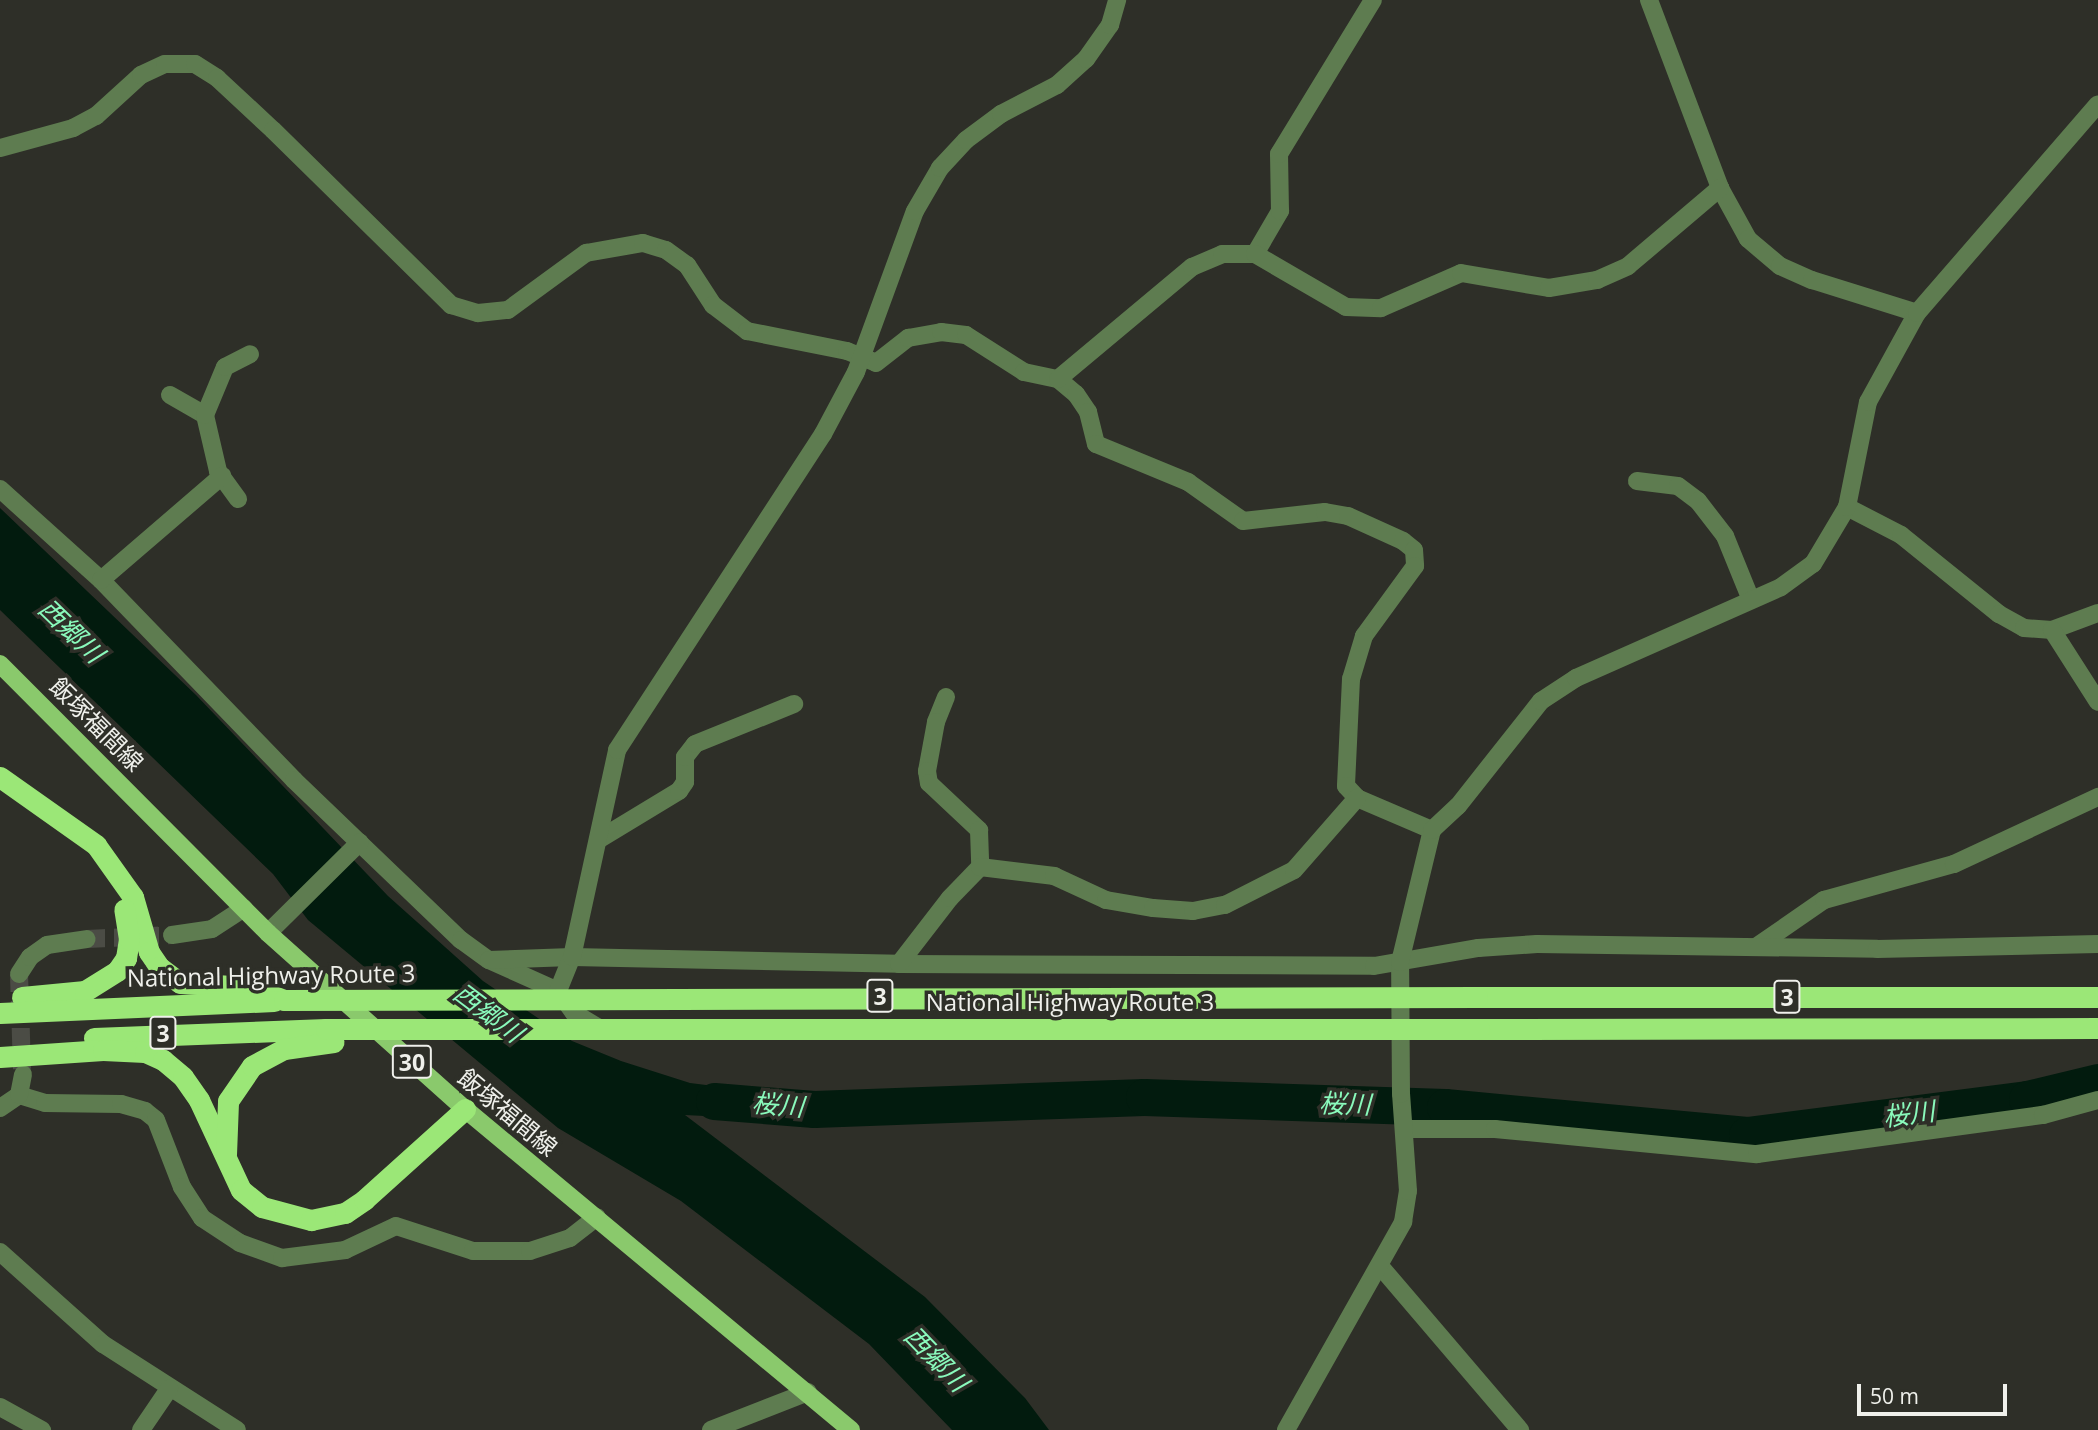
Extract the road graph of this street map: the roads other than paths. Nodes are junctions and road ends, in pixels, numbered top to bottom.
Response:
1 (1117, 0) edge
2 (1373, 0) edge
3 (1649, 0) edge
4 (2098, 104) edge
5 (0, 148) edge
6 (1720, 188) junction
7 (1255, 254) junction
8 (1917, 313) junction
9 (250, 354) dead end
10 (857, 359) junction
11 (1058, 379) junction
12 (170, 395) dead end
13 (205, 415) junction
14 (222, 476) junction
15 (1637, 481) dead end
16 (0, 489) edge
17 (238, 499) dead end
18 (1847, 507) junction
19 (101, 580) junction
20 (1751, 600) junction
21 (2098, 613) edge
22 (2052, 630) junction
23 (0, 664) edge
24 (946, 697) dead end
25 (2098, 702) edge
26 (794, 704) dead end
27 (0, 777) edge
28 (2098, 797) edge
29 (1357, 798) junction
30 (1432, 830) junction
31 (598, 840) junction
32 (360, 842) junction
33 (112, 866) junction
34 (981, 867) junction
35 (244, 908) junction
36 (268, 933) junction
37 (172, 935) tunnel mouth
38 (87, 939) tunnel mouth
39 (2098, 944) edge
40 (1756, 947) junction
41 (572, 957) junction
42 (489, 960) junction
43 (1400, 962) junction
44 (899, 964) junction
45 (19, 974) tunnel mouth
46 (558, 991) junction
47 (2098, 998) edge
48 (0, 999) edge
49 (284, 1000) junction
50 (0, 1013) edge
51 (2098, 1028) edge
52 (330, 1036) junction
53 (617, 1039) dead end
54 (0, 1045) edge
55 (0, 1057) edge
56 (23, 1074) tunnel mouth
57 (19, 1095) junction
58 (2098, 1100) edge
59 (0, 1108) edge
60 (465, 1110) junction
61 (1405, 1124) junction
62 (227, 1166) junction
63 (597, 1217) junction
64 (0, 1252) edge
65 (1380, 1266) junction
66 (169, 1390) junction
67 (808, 1392) junction
68 (0, 1407) edge
69 (42, 1430) edge
70 (141, 1430) edge
71 (237, 1430) edge
72 (711, 1430) edge
73 (852, 1430) edge
74 (1286, 1430) edge
75 (1520, 1430) edge

1 - 10 street
2 - 7 street
3 - 6 street
4 - 8 street
5 - 10 street
6 - 7 street
6 - 8 street
7 - 11 street
8 - 18 street
9 - 13 street
10 - 11 street
10 - 31 street
11 - 29 street
12 - 13 street
13 - 14 street
14 - 17 street
14 - 19 street
15 - 20 street
16 - 19 street
18 - 20 street
18 - 22 street
19 - 32 street
20 - 30 street
21 - 22 street
22 - 25 street
23 - 35 main road, 飯塚福間線 / 30
24 - 34 street
26 - 31 street
27 - 33 highway
28 - 40 street
29 - 30 street
29 - 34 street
30 - 43 street
31 - 41 street
32 - 36 street
32 - 42 street
33 - 48 highway
33 - 49 highway
34 - 44 street
35 - 36 main road, 飯塚福間線 / 30
35 - 37 street
36 - 60 main road, 飯塚福間線 / 30
38 - 45 street
39 - 40 street
40 - 43 street
41 - 42 street
41 - 44 street
41 - 46 street
42 - 46 street
43 - 44 street
43 - 61 street
46 - 53 street
47 - 49 highway, National Highway Route 3 / 3, bridge
49 - 50 highway, National Highway Route 3 / 3
51 - 52 highway, National Highway Route 3 / 3, bridge
52 - 54 highway, 3
52 - 62 highway
55 - 62 highway
56 - 57 street
57 - 59 street
57 - 63 street
58 - 61 street
60 - 62 highway
60 - 63 main road, 飯塚福間線 / 30
61 - 65 street
63 - 67 main road, 飯塚福間線 / 30
64 - 66 street
65 - 74 street
65 - 75 street
66 - 70 street
66 - 71 street
67 - 72 street
67 - 73 main road, 飯塚福間線 / 30
68 - 69 street

